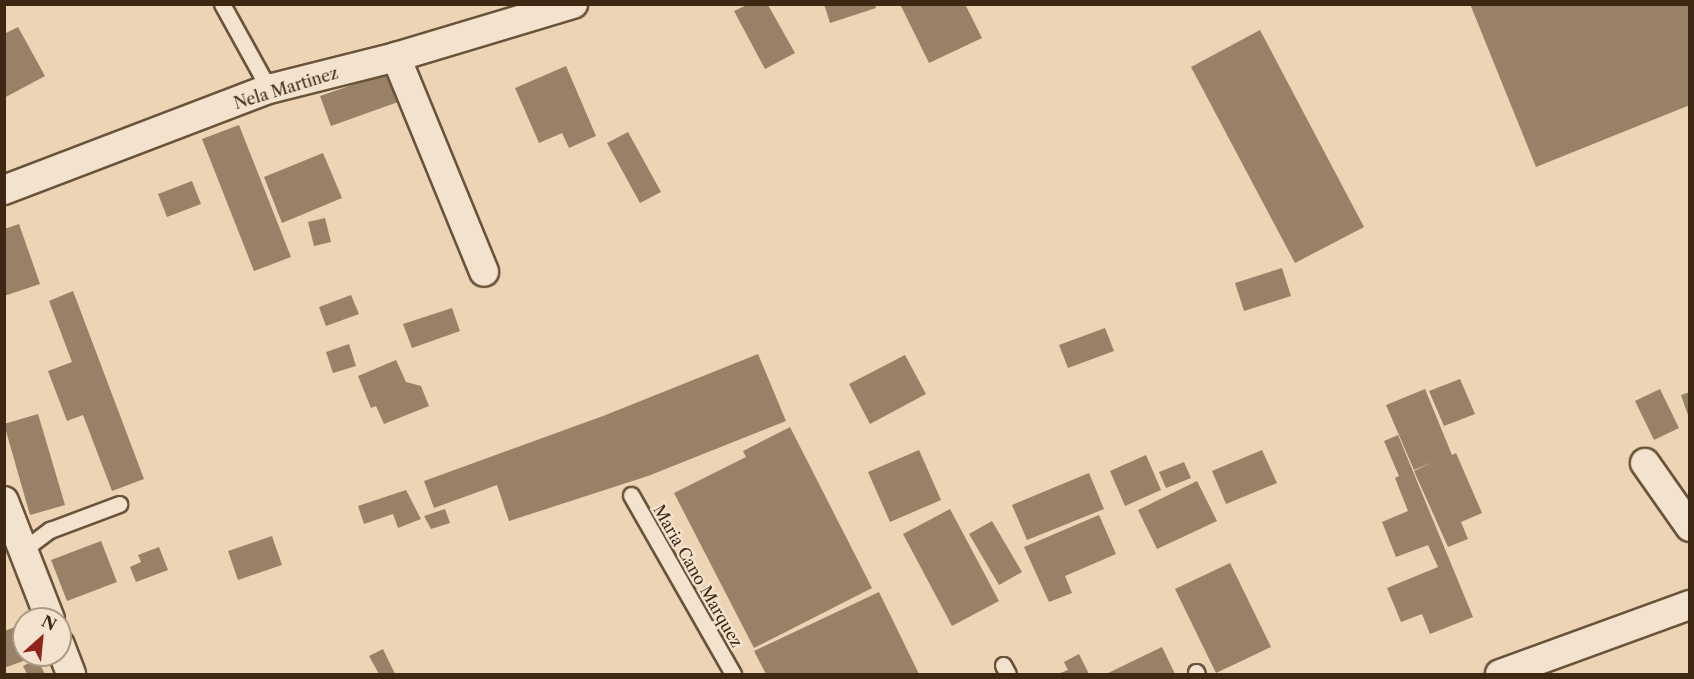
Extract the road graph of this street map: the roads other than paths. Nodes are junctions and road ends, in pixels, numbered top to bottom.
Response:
1 (222, 4) edge
2 (573, 4) edge
3 (396, 57) junction
4 (268, 89) junction
5 (4, 190) edge
6 (484, 272) dead end
7 (1646, 464) dead end
8 (631, 495) dead end
9 (119, 504) dead end
10 (6, 510) edge
11 (1689, 527) edge
12 (23, 550) junction
13 (1689, 605) edge
14 (45, 607) edge
15 (1502, 674) edge
16 (733, 675) edge

1 - 4 lane
2 - 3 street, Nela Martinez
3 - 4 street, Nela Martinez
3 - 6 street
4 - 5 street, Nela Martinez
7 - 11 street
8 - 16 lane, Maria Cano Marquez
9 - 12 lane
10 - 12 street
12 - 14 street
13 - 15 street

